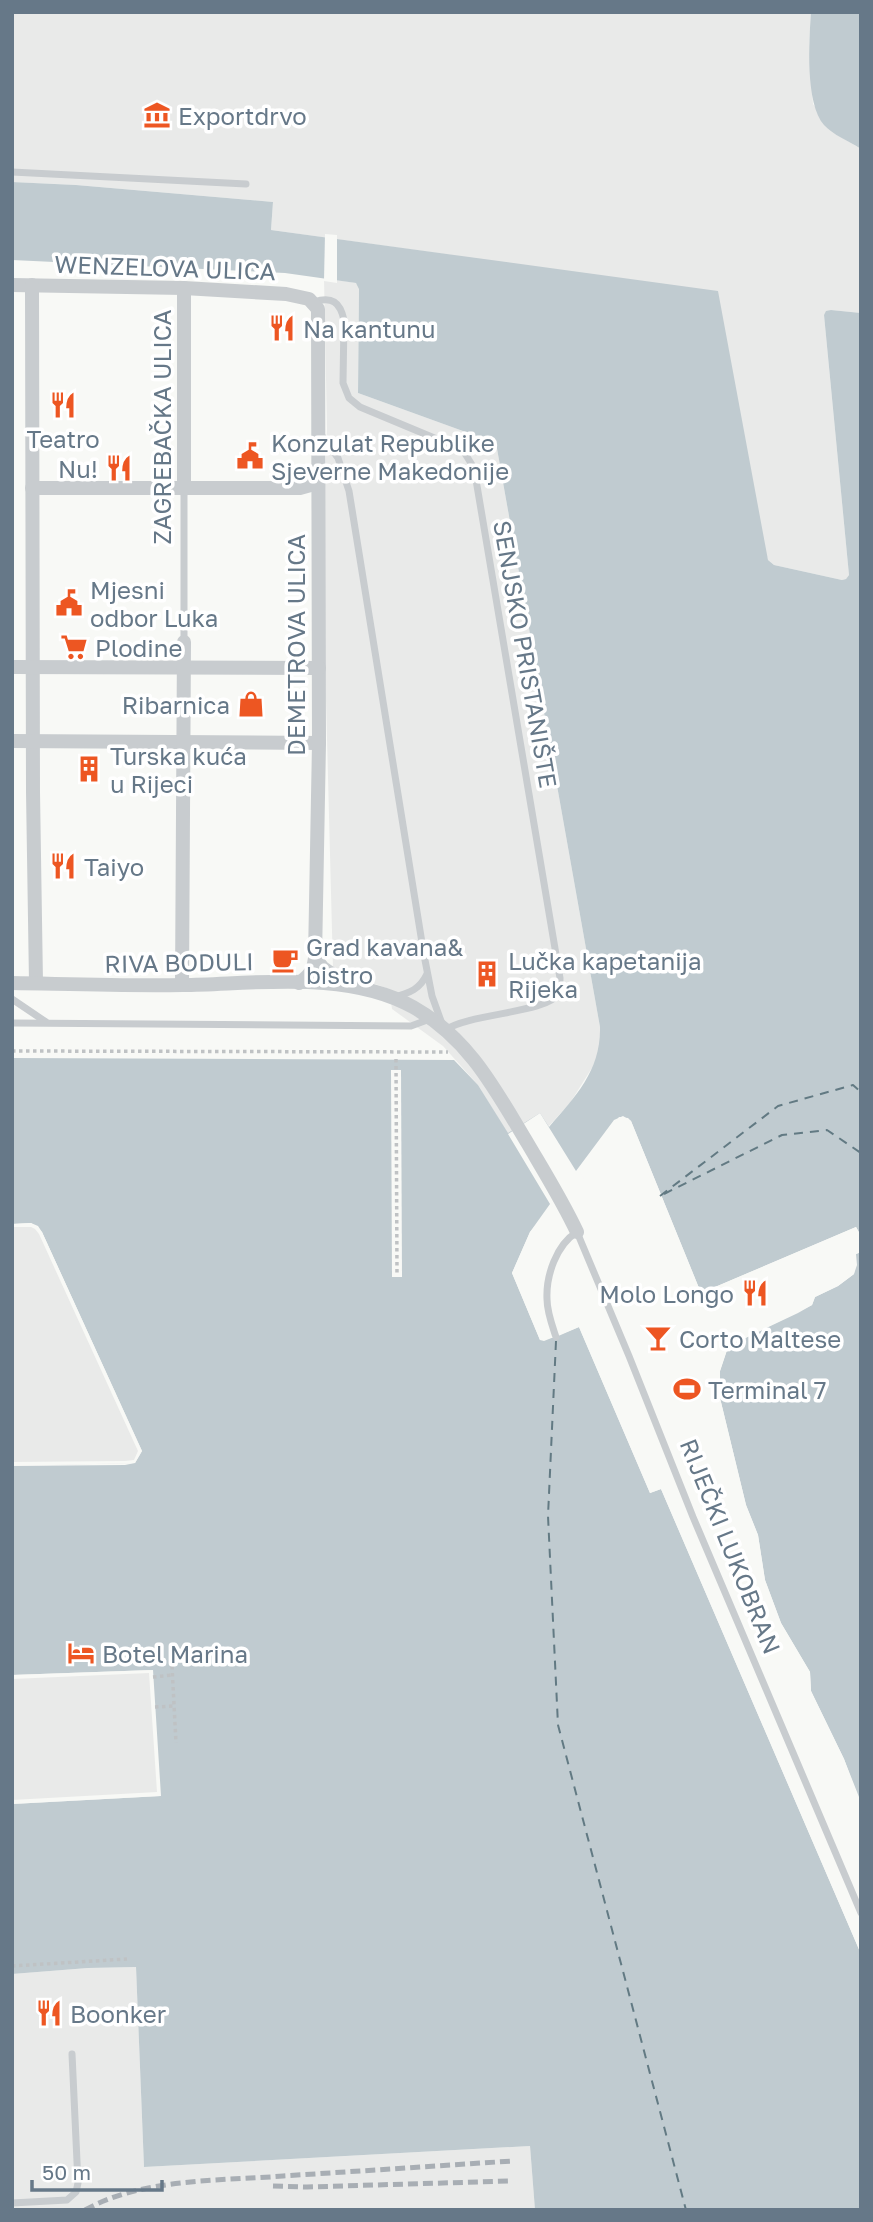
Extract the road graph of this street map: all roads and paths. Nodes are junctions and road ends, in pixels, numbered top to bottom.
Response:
1 (12, 172) edge
2 (246, 184) dead end
3 (12, 285) edge
4 (32, 285) junction
5 (184, 288) junction
6 (313, 303) junction
7 (318, 430) junction
8 (318, 483) junction
9 (32, 488) junction
10 (184, 489) junction
11 (184, 642) joint
12 (12, 667) edge
13 (33, 667) junction
14 (184, 667) junction
15 (319, 668) junction
16 (12, 741) edge
17 (33, 741) junction
18 (183, 742) junction
19 (319, 743) junction
20 (315, 958) junction
21 (427, 974) junction
22 (12, 983) edge
23 (37, 983) junction
24 (299, 983) junction
25 (182, 985) junction
26 (347, 985) junction
27 (394, 998) junction
28 (12, 999) edge
29 (430, 1019) junction
30 (12, 1023) edge
31 (47, 1023) junction
32 (445, 1030) junction
33 (12, 1051) edge
34 (439, 1052) dead end
35 (396, 1059) dead end
36 (559, 1196) joint
37 (577, 1232) junction
38 (397, 1275) dead end
39 (556, 1337) dead end
40 (172, 1666) dead end
41 (173, 1675) junction
42 (153, 1677) dead end
43 (174, 1706) junction
44 (155, 1707) dead end
45 (176, 1742) dead end
46 (861, 1913) edge
47 (127, 1959) dead end
48 (12, 1966) edge
49 (72, 2054) dead end
50 (12, 2203) edge

1 - 2 lane
3 - 4 street, WENZELOVA ULICA
4 - 5 street, WENZELOVA ULICA
4 - 9 street
5 - 6 street, WENZELOVA ULICA
5 - 10 street, ZAGREBAČKA ULICA
6 - 7 street, DEMETROVA ULICA
6 - 32 lane, SENJSKO PRISTANIŠTE
7 - 8 street, DEMETROVA ULICA
7 - 21 lane
8 - 10 street
8 - 15 street, DEMETROVA ULICA
9 - 10 street
9 - 13 street
10 - 11 lane, ZAGREBAČKA ULICA
11 - 14 street, ZAGREBAČKA ULICA
12 - 13 street
13 - 14 street
13 - 17 street
14 - 15 street
14 - 18 street, ZAGREBAČKA ULICA
15 - 19 street, DEMETROVA ULICA
16 - 17 street
17 - 18 street
17 - 23 street
18 - 19 street
18 - 25 street, ZAGREBAČKA ULICA
19 - 20 street, DEMETROVA ULICA
20 - 24 street
20 - 26 street, RIVA BODULI
21 - 27 lane
21 - 32 lane
22 - 23 street, RIVA BODULI
23 - 25 street, RIVA BODULI
24 - 25 street, RIVA BODULI
24 - 26 street, RIVA BODULI
26 - 27 street, RIVA BODULI
27 - 29 street, RIVA BODULI
28 - 31 lane
29 - 31 lane
29 - 32 street, RIVA BODULI
30 - 31 lane
32 - 36 street, RIVA BODULI
33 - 34 path
35 - 38 path
36 - 37 street, RIJEČKI LUKOBRAN
37 - 39 lane
37 - 46 lane, RIJEČKI LUKOBRAN
40 - 41 path
41 - 42 path
41 - 43 path
43 - 44 path
43 - 45 path
47 - 48 path
49 - 50 lane

